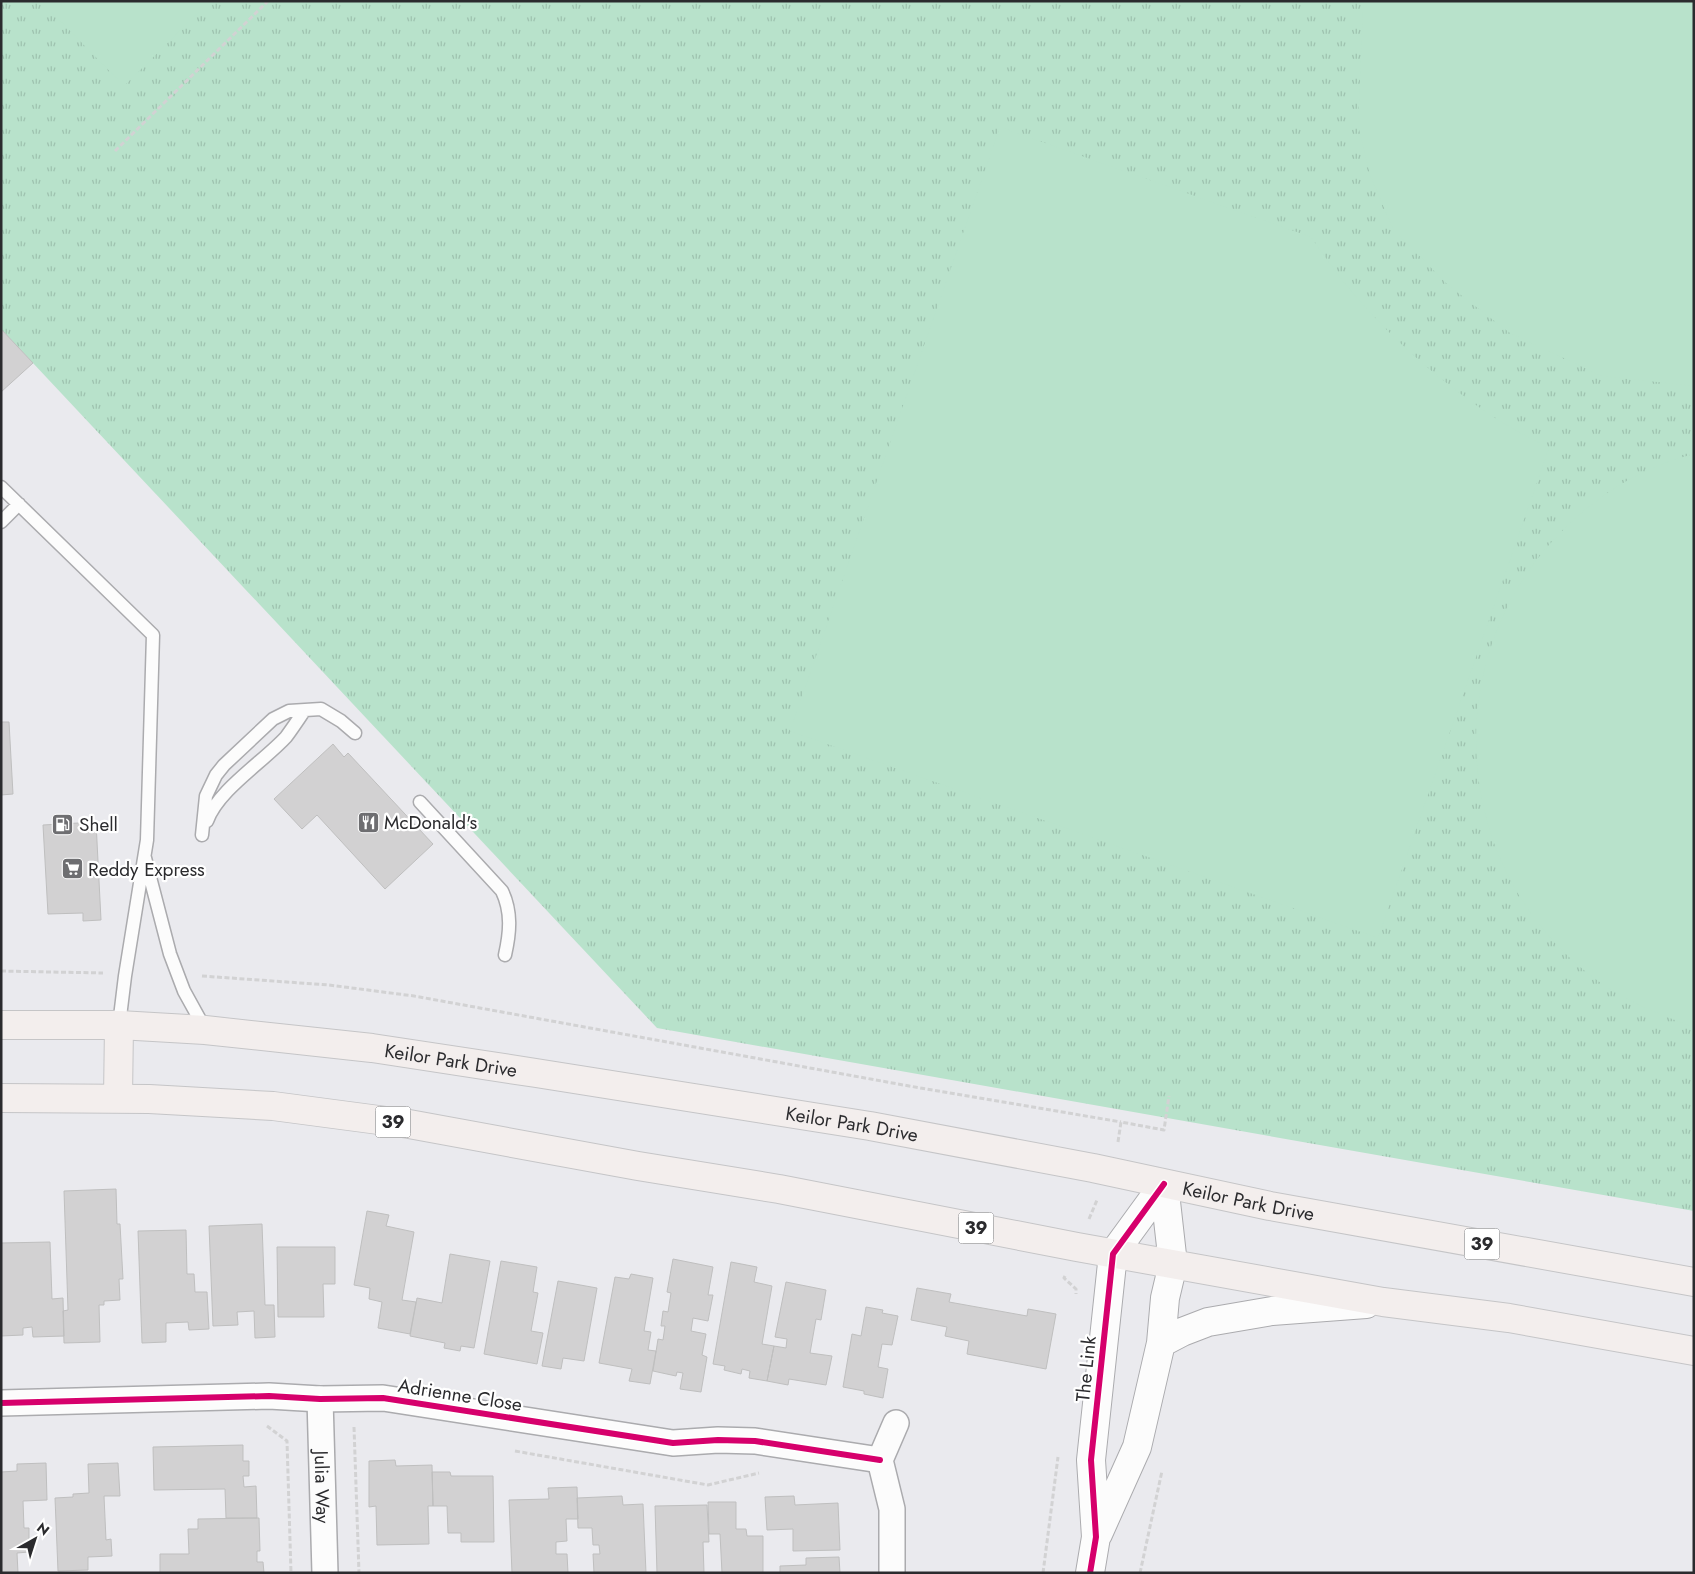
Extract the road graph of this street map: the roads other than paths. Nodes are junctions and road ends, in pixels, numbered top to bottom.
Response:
1 (1, 487) edge
2 (18, 504) junction
3 (1, 522) edge
4 (304, 711) junction
5 (354, 733) dead end
6 (420, 802) dead end
7 (144, 853) junction
8 (505, 955) dead end
9 (119, 1024) junction
10 (1, 1025) edge
11 (205, 1030) junction
12 (1, 1098) edge
13 (118, 1098) junction
14 (1164, 1184) junction
15 (1113, 1254) junction
16 (1173, 1264) junction
17 (1694, 1282) edge
18 (1383, 1302) junction
19 (1161, 1343) junction
20 (1694, 1351) edge
21 (320, 1399) junction
22 (1, 1403) edge
23 (896, 1423) dead end
24 (880, 1460) junction
25 (1096, 1538) junction
26 (325, 1573) edge
27 (892, 1573) edge
28 (1090, 1573) edge

1 - 2 lane
2 - 3 lane
2 - 7 lane
4 - 4 lane
4 - 5 lane
6 - 8 lane
7 - 9 lane
7 - 11 lane
9 - 10 main road, Keilor Park Drive / 39
9 - 11 main road, Keilor Park Drive / 39
9 - 13 main road
11 - 14 main road, Keilor Park Drive / 39
12 - 13 main road, 39
13 - 15 main road, 39
14 - 15 street, The Link
14 - 16 street, The Link
14 - 17 main road, Keilor Park Drive / 39
15 - 16 main road, 39
15 - 25 street, The Link
16 - 18 main road, 39
16 - 19 street, The Link
18 - 19 street
18 - 20 main road, 39
19 - 25 street, The Link
21 - 22 street, Adrienne Close
21 - 24 street, Adrienne Close
21 - 26 street, Julia Way
23 - 24 street
24 - 27 street
25 - 28 street, The Link

